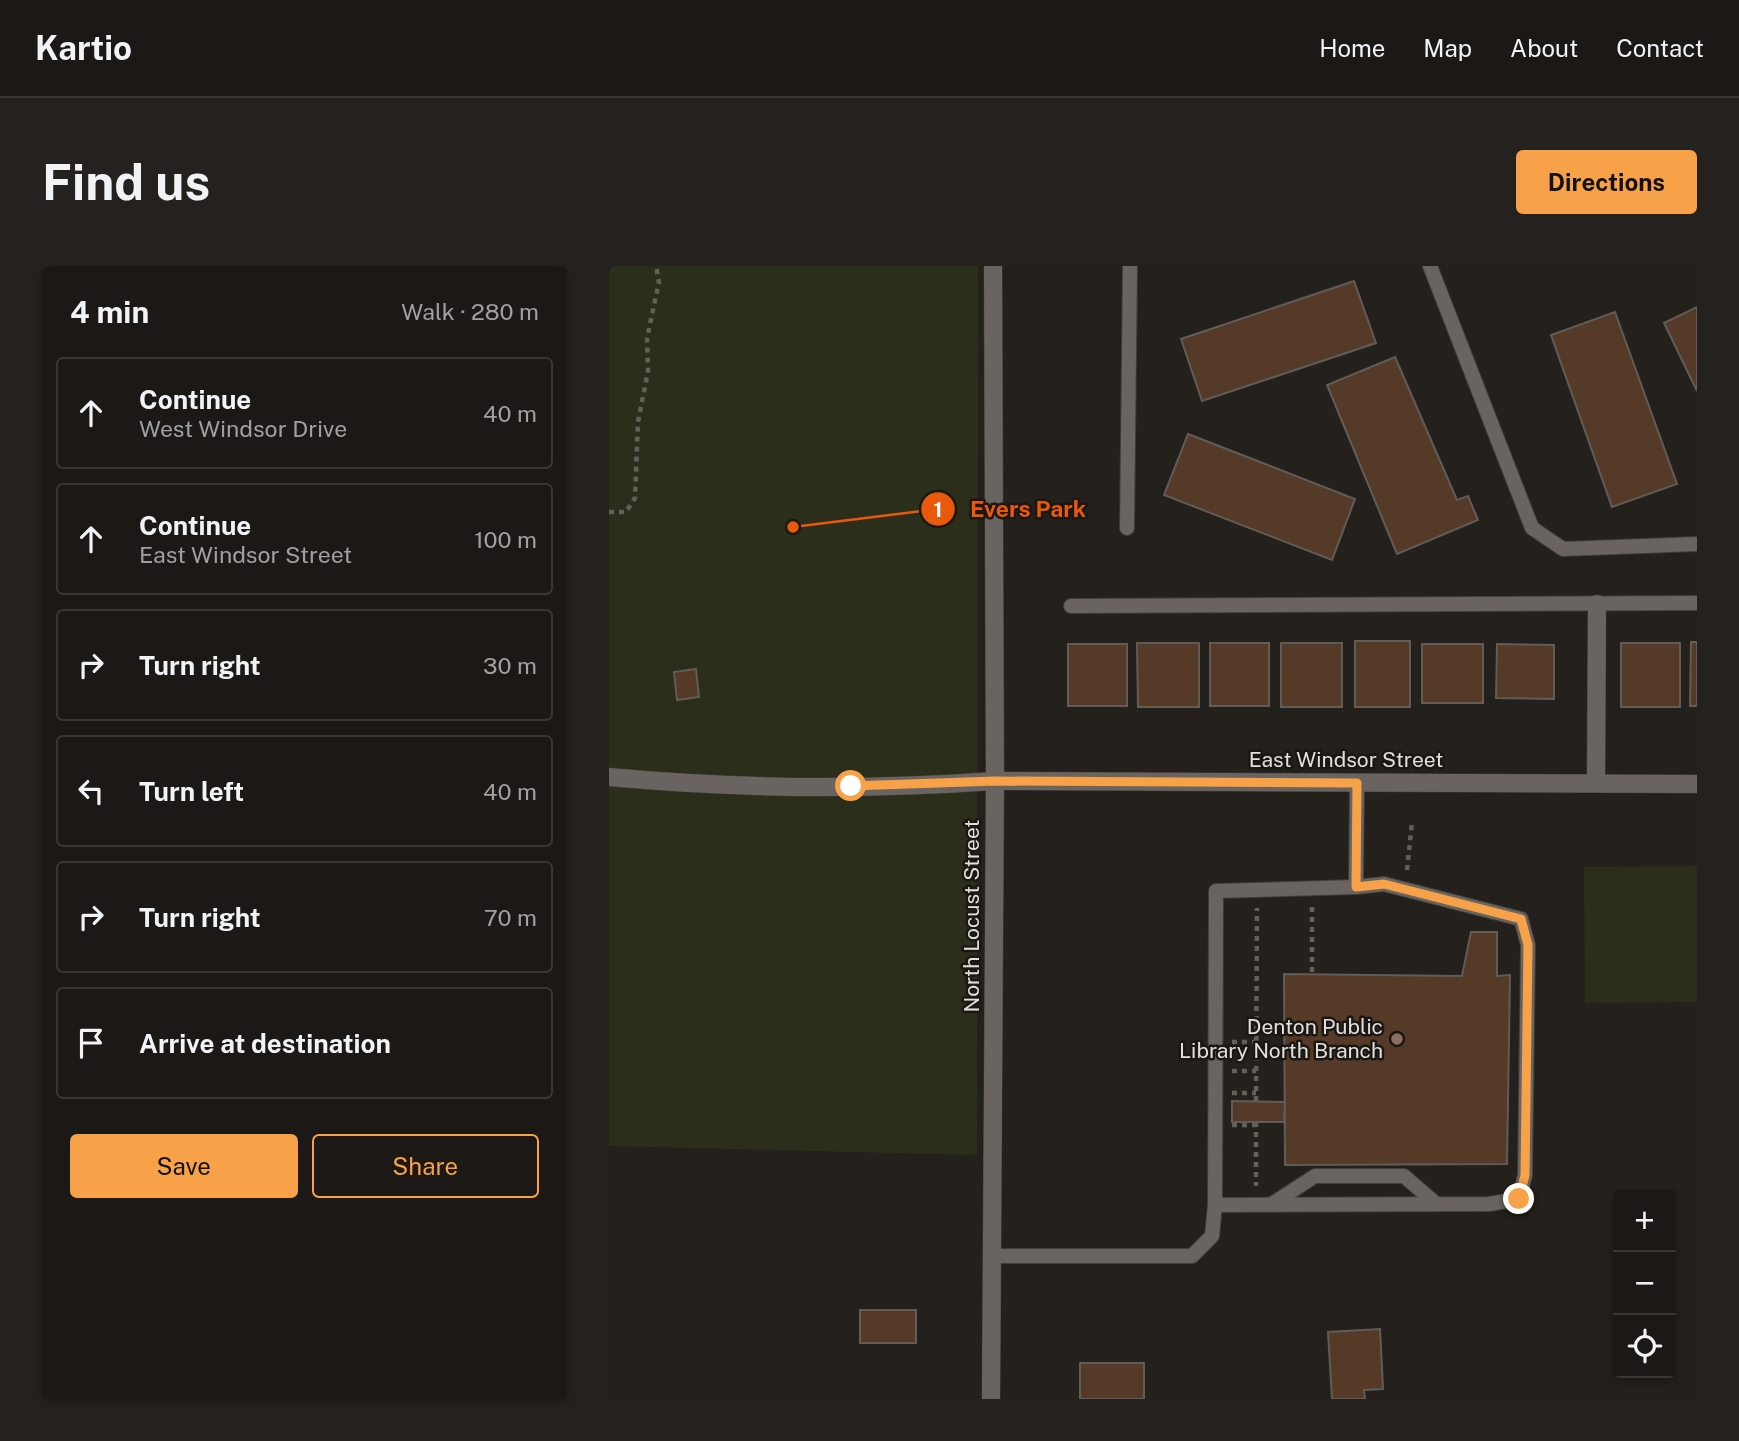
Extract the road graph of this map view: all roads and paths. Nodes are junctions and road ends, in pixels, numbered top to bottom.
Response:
1 (656, 266) edge
2 (993, 266) edge
3 (1130, 266) edge
4 (1430, 266) edge
5 (609, 512) edge
6 (1127, 528) dead end
7 (1697, 544) edge
8 (1697, 603) edge
9 (1597, 604) junction
10 (1071, 606) dead end
11 (609, 777) edge
12 (995, 781) junction
13 (1357, 783) junction
14 (1596, 783) junction
15 (1697, 784) edge
16 (1412, 822) dead end
17 (1405, 877) dead end
18 (1356, 887) junction
19 (1271, 906) dead end
20 (1298, 906) dead end
21 (1312, 906) junction
22 (1321, 906) dead end
23 (1312, 974) dead end
24 (1256, 1101) dead end
25 (1256, 1122) dead end
26 (1256, 1186) dead end
27 (1434, 1202) junction
28 (1271, 1204) junction
29 (1215, 1205) junction
30 (993, 1256) junction
31 (991, 1399) edge

1 - 5 path
2 - 12 street, North Locust Street
3 - 6 lane
4 - 7 lane
8 - 9 lane
9 - 10 lane
9 - 14 street
11 - 12 street, East Windsor Street
12 - 13 street, East Windsor Street
12 - 30 street, North Locust Street
13 - 14 street, East Windsor Street
13 - 18 lane
14 - 15 street, East Windsor Street
16 - 17 path
18 - 27 lane
18 - 29 lane
19 - 24 path
20 - 21 path
21 - 22 path
21 - 23 path
25 - 26 path
27 - 28 lane
27 - 28 lane
28 - 29 lane
29 - 30 lane
30 - 31 street, North Locust Street

